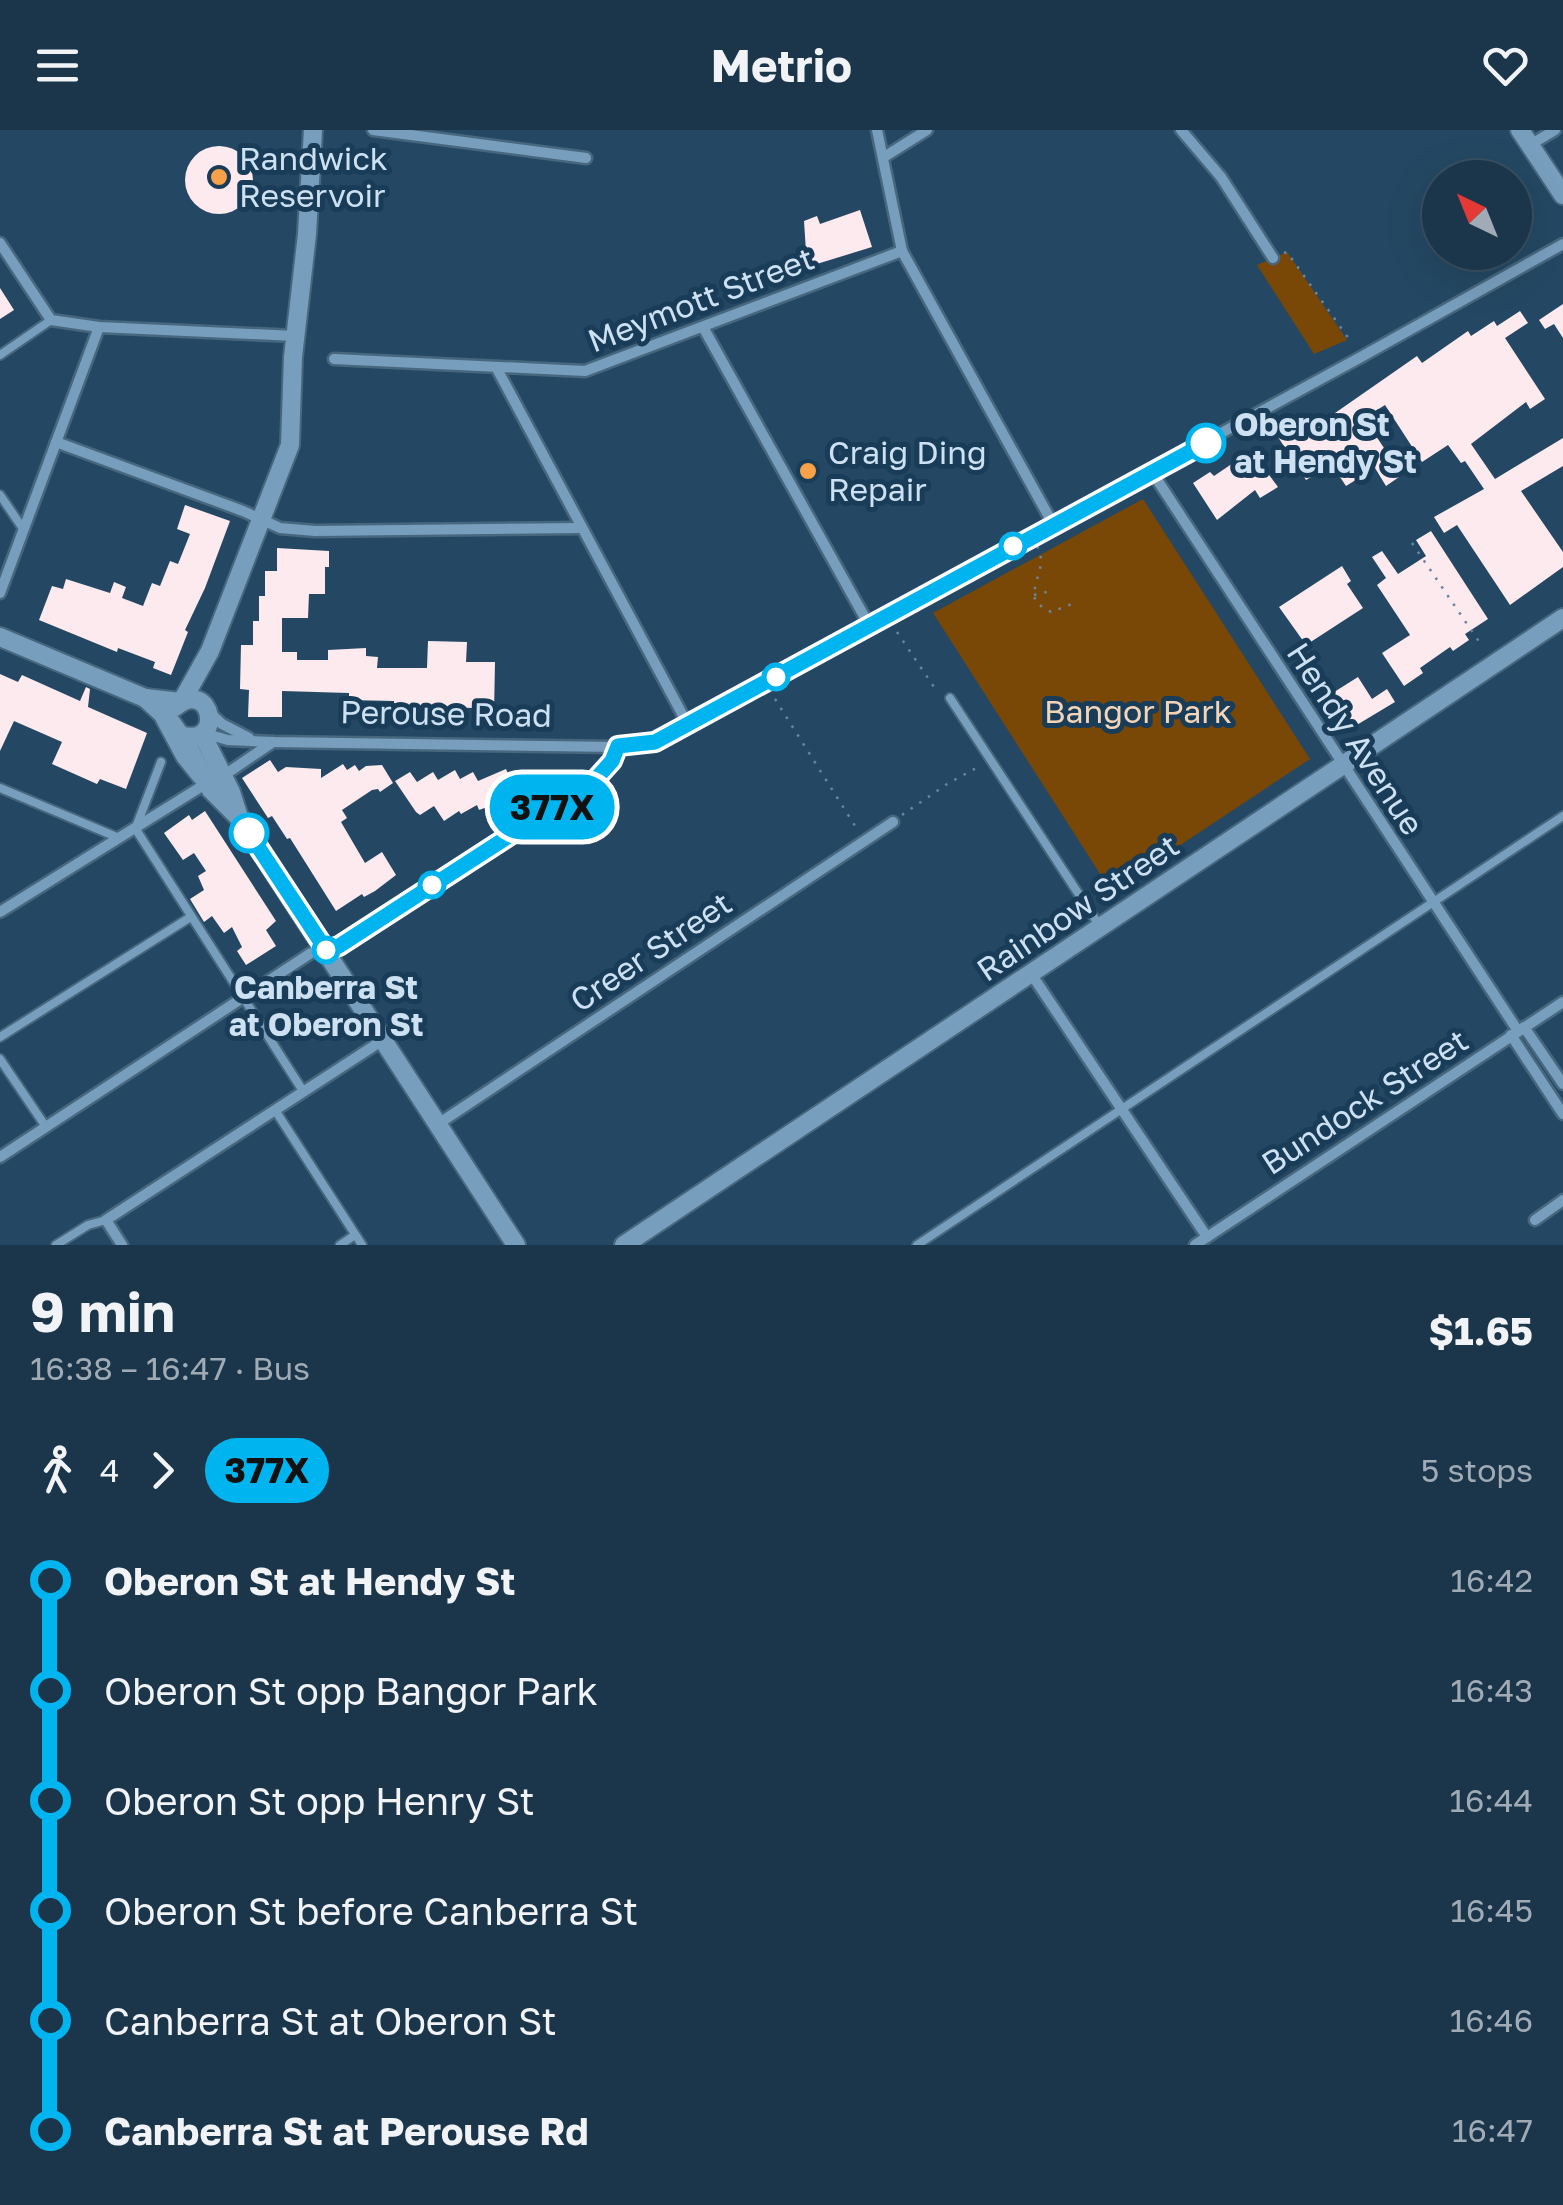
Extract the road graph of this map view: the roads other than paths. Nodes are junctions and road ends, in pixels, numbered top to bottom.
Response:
1 (313, 130) edge
2 (373, 130) edge
3 (878, 130) edge
4 (927, 130) edge
5 (1180, 130) edge
6 (1555, 130) edge
7 (1525, 138) edge
8 (884, 157) junction
9 (586, 158) dead end
10 (1563, 195) edge
11 (0, 243) edge
12 (1563, 244) edge
13 (902, 250) junction
14 (1273, 258) road end
15 (51, 320) junction
16 (99, 326) junction
17 (703, 326) junction
18 (295, 336) junction
19 (0, 355) edge
20 (334, 359) dead end
21 (496, 367) junction
22 (56, 442) junction
23 (1152, 472) junction
24 (0, 495) edge
25 (262, 522) junction
26 (1053, 524) junction
27 (581, 528) junction
28 (24, 530) junction
29 (0, 594) edge
30 (1563, 618) edge
31 (869, 625) junction
32 (0, 637) edge
33 (210, 651) junction
34 (144, 698) junction
35 (950, 698) dead end
36 (181, 701) junction
37 (208, 709) junction
38 (687, 723) junction
39 (176, 728) junction
40 (202, 734) junction
41 (254, 741) junction
42 (274, 742) junction
43 (618, 746) junction
44 (161, 762) dead end
45 (1342, 766) junction
46 (212, 785) junction
47 (0, 788) edge
48 (1563, 816) edge
49 (892, 822) road end
50 (135, 828) junction
51 (119, 838) junction
52 (1433, 904) junction
53 (0, 912) edge
54 (190, 918) junction
55 (1101, 929) junction
56 (326, 950) junction
57 (1032, 975) junction
58 (244, 997) junction
59 (1563, 1002) edge
60 (1518, 1031) junction
61 (0, 1037) edge
62 (384, 1040) junction
63 (0, 1059) edge
64 (1563, 1084) edge
65 (304, 1092) junction
66 (275, 1110) junction
67 (1121, 1112) junction
68 (1563, 1114) edge
69 (438, 1124) junction
70 (46, 1127) junction
71 (0, 1157) edge
72 (1563, 1200) edge
73 (106, 1220) junction
74 (1534, 1220) dead end
75 (355, 1235) junction
76 (1207, 1237) junction
77 (56, 1245) edge
78 (122, 1245) edge
79 (340, 1245) edge
80 (362, 1245) edge
81 (516, 1245) edge
82 (624, 1245) edge
83 (916, 1245) edge
84 (1195, 1245) edge

1 - 18 street
2 - 9 street
3 - 8 street
4 - 8 street
5 - 14 street
6 - 7 street
7 - 10 street
8 - 13 street
11 - 15 street
12 - 23 street, Perouse Road
13 - 17 street, Meymott Street
13 - 26 street
15 - 16 street
15 - 19 lane
16 - 18 street
16 - 22 street
17 - 21 street, Meymott Street
17 - 31 street
18 - 25 street
20 - 21 street, Meymott Street
21 - 27 street
22 - 25 street
22 - 28 street
23 - 26 street, Perouse Road
23 - 45 street, Hendy Avenue
24 - 28 lane
25 - 27 street
25 - 33 street
26 - 31 street, Perouse Road
27 - 38 street
28 - 29 street
30 - 45 street, Rainbow Street
31 - 38 street, Perouse Road
32 - 34 street
33 - 36 street
33 - 37 street
34 - 36 street
34 - 39 street
34 - 46 lane
35 - 55 lane
36 - 37 street
36 - 39 street
37 - 40 street
37 - 41 street, Perouse Road
38 - 43 street, Perouse Road
39 - 40 street
39 - 46 street
40 - 41 street, Perouse Road
40 - 46 street
41 - 42 street, Perouse Road
42 - 43 street, Perouse Road
42 - 46 street
43 - 56 street
44 - 50 lane
45 - 52 street, Hendy Avenue
45 - 55 street, Rainbow Street
46 - 50 street
46 - 56 street
47 - 51 lane
48 - 52 lane
49 - 69 street, Creer Street
50 - 51 street
50 - 54 lane
51 - 53 street
52 - 60 street, Hendy Avenue
52 - 67 lane
54 - 58 lane
54 - 61 lane
55 - 57 street, Rainbow Street
56 - 58 street
56 - 62 street
57 - 67 street
57 - 82 street, Rainbow Street
58 - 65 lane
58 - 70 street
59 - 60 street, Bundock Street
60 - 64 street, Hendy Avenue
60 - 68 street, Hendy Avenue
60 - 76 street, Bundock Street
62 - 65 street
62 - 69 street
63 - 70 lane
65 - 66 street
66 - 73 street
66 - 75 lane
67 - 76 street
67 - 83 lane
69 - 81 street
70 - 71 street
72 - 74 street
73 - 77 lane
73 - 78 street
75 - 79 lane
75 - 80 lane
76 - 84 street, Bundock Street

